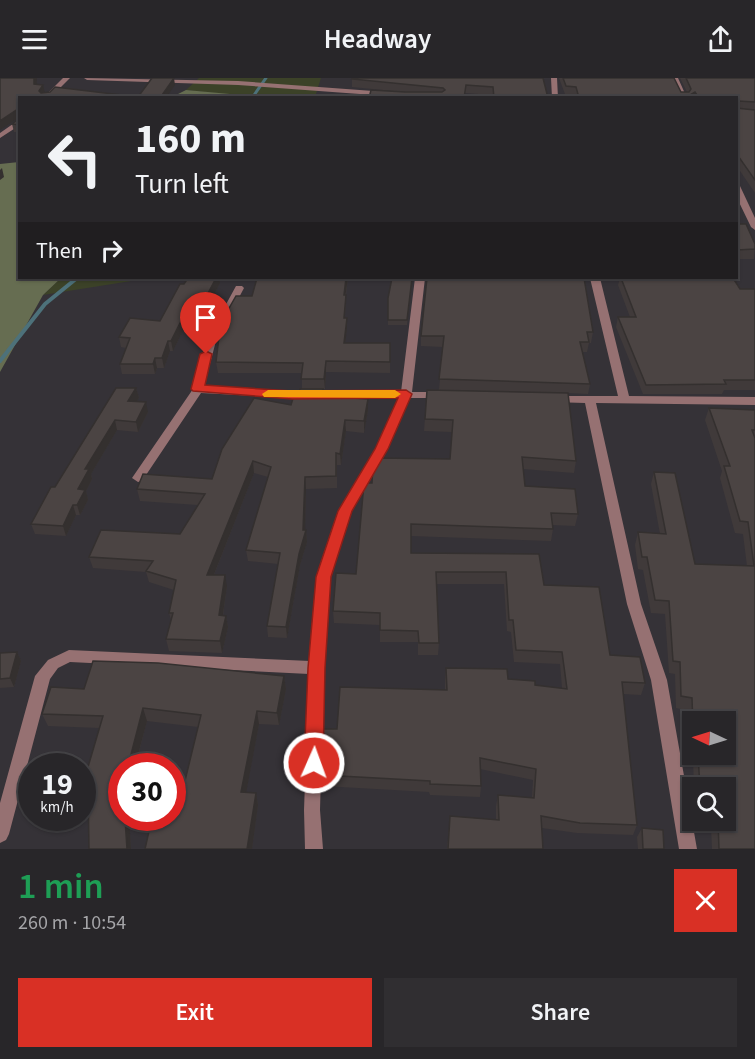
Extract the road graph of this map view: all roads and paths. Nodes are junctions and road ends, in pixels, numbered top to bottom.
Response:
1 (68, 78) edge
2 (87, 78) edge
3 (554, 78) edge
4 (675, 78) edge
5 (398, 95) edge
6 (48, 96) edge
7 (555, 96) edge
8 (683, 96) edge
9 (18, 122) edge
10 (0, 135) edge
11 (738, 190) edge
12 (743, 201) junction
13 (755, 201) edge
14 (755, 227) edge
15 (420, 279) edge
16 (595, 279) edge
17 (240, 288) dead end
18 (198, 389) junction
19 (406, 394) junction
20 (450, 396) edge
21 (544, 399) edge
22 (624, 399) junction
23 (590, 400) junction
24 (755, 401) edge
25 (138, 478) dead end
26 (317, 668) junction
27 (0, 834) edge
28 (314, 849) edge
29 (688, 849) edge

1 - 6 street
2 - 5 street
3 - 7 street
4 - 8 street
9 - 10 street
11 - 12 street
12 - 13 street
12 - 14 street
15 - 19 street
16 - 22 street
17 - 18 street
18 - 19 street
18 - 25 street
19 - 20 street
19 - 26 street
21 - 23 street
22 - 23 street
22 - 24 street
23 - 29 street
26 - 27 street
26 - 28 street

